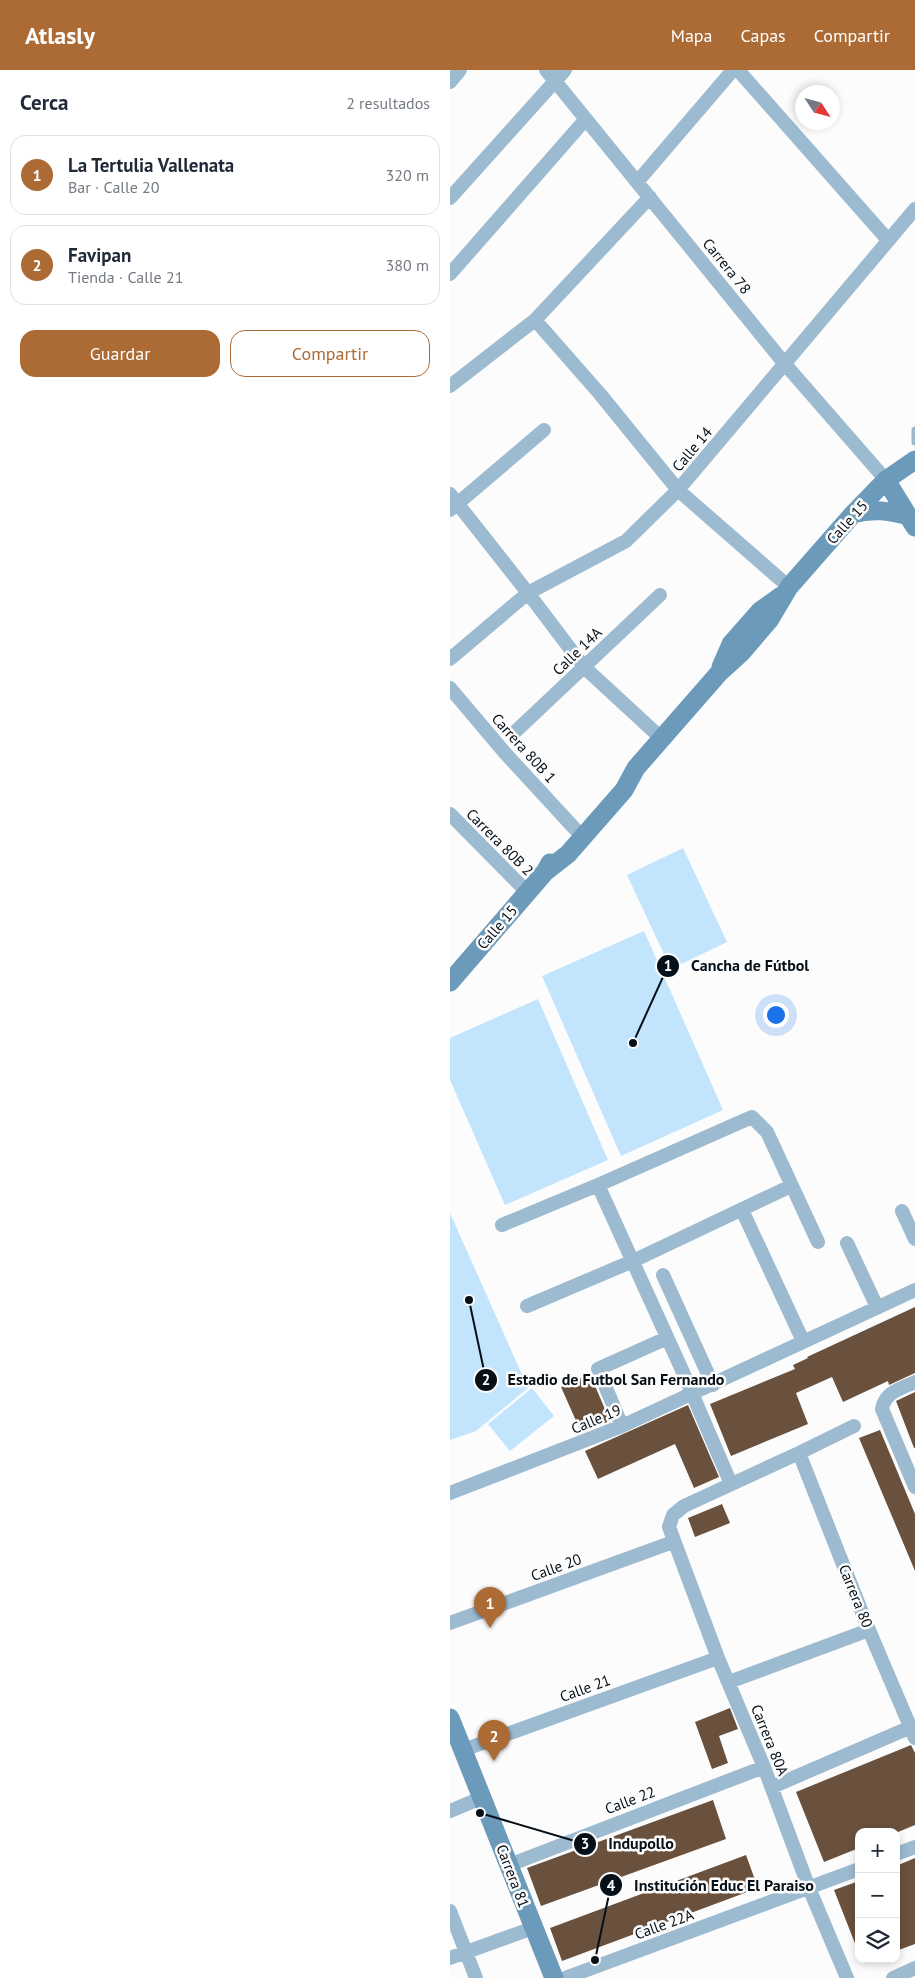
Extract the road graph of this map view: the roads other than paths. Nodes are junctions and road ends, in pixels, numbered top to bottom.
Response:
1 (460, 70) edge
2 (733, 70) edge
3 (738, 70) edge
4 (556, 74) edge
5 (450, 82) edge
6 (585, 120) junction
7 (638, 182) junction
8 (650, 197) junction
9 (450, 198) edge
10 (915, 209) edge
11 (888, 240) junction
12 (450, 274) edge
13 (534, 320) junction
14 (784, 363) junction
15 (450, 386) edge
16 (544, 430) dead end
17 (915, 430) edge
18 (915, 442) edge
19 (915, 460) edge
20 (886, 480) junction
21 (678, 490) junction
22 (452, 502) edge
23 (853, 514) junction
24 (912, 522) edge
25 (788, 589) junction
26 (528, 592) junction
27 (660, 594) dead end
28 (450, 659) edge
29 (584, 667) junction
30 (450, 688) edge
31 (516, 731) dead end
32 (661, 738) junction
33 (636, 768) junction
34 (450, 814) edge
35 (575, 829) junction
36 (544, 872) junction
37 (527, 892) junction
38 (453, 972) edge
39 (598, 1185) junction
40 (791, 1186) junction
41 (742, 1210) junction
42 (902, 1211) dead end
43 (502, 1225) dead end
44 (915, 1239) edge
45 (818, 1242) dead end
46 (847, 1243) dead end
47 (633, 1261) junction
48 (663, 1274) dead end
49 (915, 1290) edge
50 (527, 1306) dead end
51 (877, 1307) junction
52 (667, 1338) junction
53 (803, 1341) junction
54 (915, 1382) edge
55 (713, 1385) junction
56 (692, 1395) junction
57 (622, 1426) junction
58 (854, 1426) dead end
59 (799, 1453) junction
60 (910, 1460) edge
61 (731, 1484) junction
62 (915, 1487) edge
63 (450, 1493) edge
64 (673, 1542) junction
65 (450, 1623) edge
66 (869, 1630) junction
67 (718, 1658) junction
68 (729, 1682) junction
69 (450, 1718) edge
70 (913, 1733) edge
71 (463, 1750) junction
72 (764, 1767) junction
73 (772, 1787) junction
74 (482, 1798) junction
75 (450, 1811) edge
76 (915, 1847) edge
77 (900, 1853) edge
78 (509, 1864) junction
79 (855, 1871) edge
80 (809, 1888) junction
81 (450, 1911) edge
82 (533, 1928) junction
83 (467, 1952) junction
84 (450, 1958) edge
85 (915, 1968) edge
86 (476, 1978) edge
87 (554, 1978) edge
88 (565, 1978) edge
89 (847, 1978) edge
90 (892, 1978) edge

1 - 5 street
2 - 7 street
3 - 11 street
4 - 6 street, Carrera 78
4 - 9 street
6 - 7 street, Carrera 78
6 - 12 street
7 - 8 street, Carrera 78
8 - 13 street
8 - 14 street, Carrera 78
10 - 11 street, Calle 14
11 - 14 street, Calle 14
13 - 15 street
13 - 21 street
14 - 20 street, Carrera 78
14 - 21 street, Calle 14
16 - 22 street
17 - 18 lane
19 - 20 street, Calle 15
20 - 23 street, Calle 15
20 - 24 street
21 - 25 street
21 - 26 street, Calle 14
22 - 26 street
23 - 24 street
23 - 25 street, Calle 15
25 - 32 street, Calle 15
26 - 28 street, Calle 14
26 - 29 street
27 - 29 street, Calle 14A
29 - 31 street, Calle 14A
29 - 32 street
30 - 35 street, Carrera 80B 1
32 - 33 street, Calle 15
33 - 35 street, Calle 15
33 - 36 street, Calle 15
34 - 37 street, Carrera 80B 2
35 - 36 street, Calle 15
36 - 37 street, Calle 15
37 - 38 street, Calle 15
39 - 40 street
39 - 43 street
39 - 47 street
40 - 41 street
40 - 45 street
41 - 47 street
41 - 53 street
42 - 44 street
46 - 51 street
47 - 50 street
47 - 52 street
48 - 55 street
49 - 51 street, Calle 19
51 - 53 street, Calle 19
52 - 56 street
52 - 57 street
53 - 55 street, Calle 19
54 - 60 street
55 - 56 street, Calle 19
56 - 57 street, Calle 19
56 - 61 street
57 - 63 street, Calle 19
58 - 59 street
59 - 61 street
59 - 66 street, Carrera 80
60 - 62 street
61 - 64 street, Carrera 80A
64 - 65 street, Calle 20
64 - 67 street, Carrera 80A
66 - 68 street
66 - 70 street, Carrera 80
67 - 68 street, Carrera 80A
67 - 71 street, Calle 21
68 - 72 street, Carrera 80A
69 - 71 street, Carrera 81
70 - 73 street
71 - 74 street, Carrera 81
72 - 73 street, Carrera 80A
72 - 78 street, Calle 22
73 - 80 street, Carrera 80A
74 - 75 street
74 - 78 street, Carrera 81
76 - 77 street
78 - 82 street, Carrera 81
79 - 80 street, Calle 22A
80 - 88 street, Calle 22A
80 - 89 street, Carrera 80A
81 - 83 street
82 - 83 street
82 - 87 street, Carrera 81
83 - 84 street
83 - 86 street
85 - 90 street

